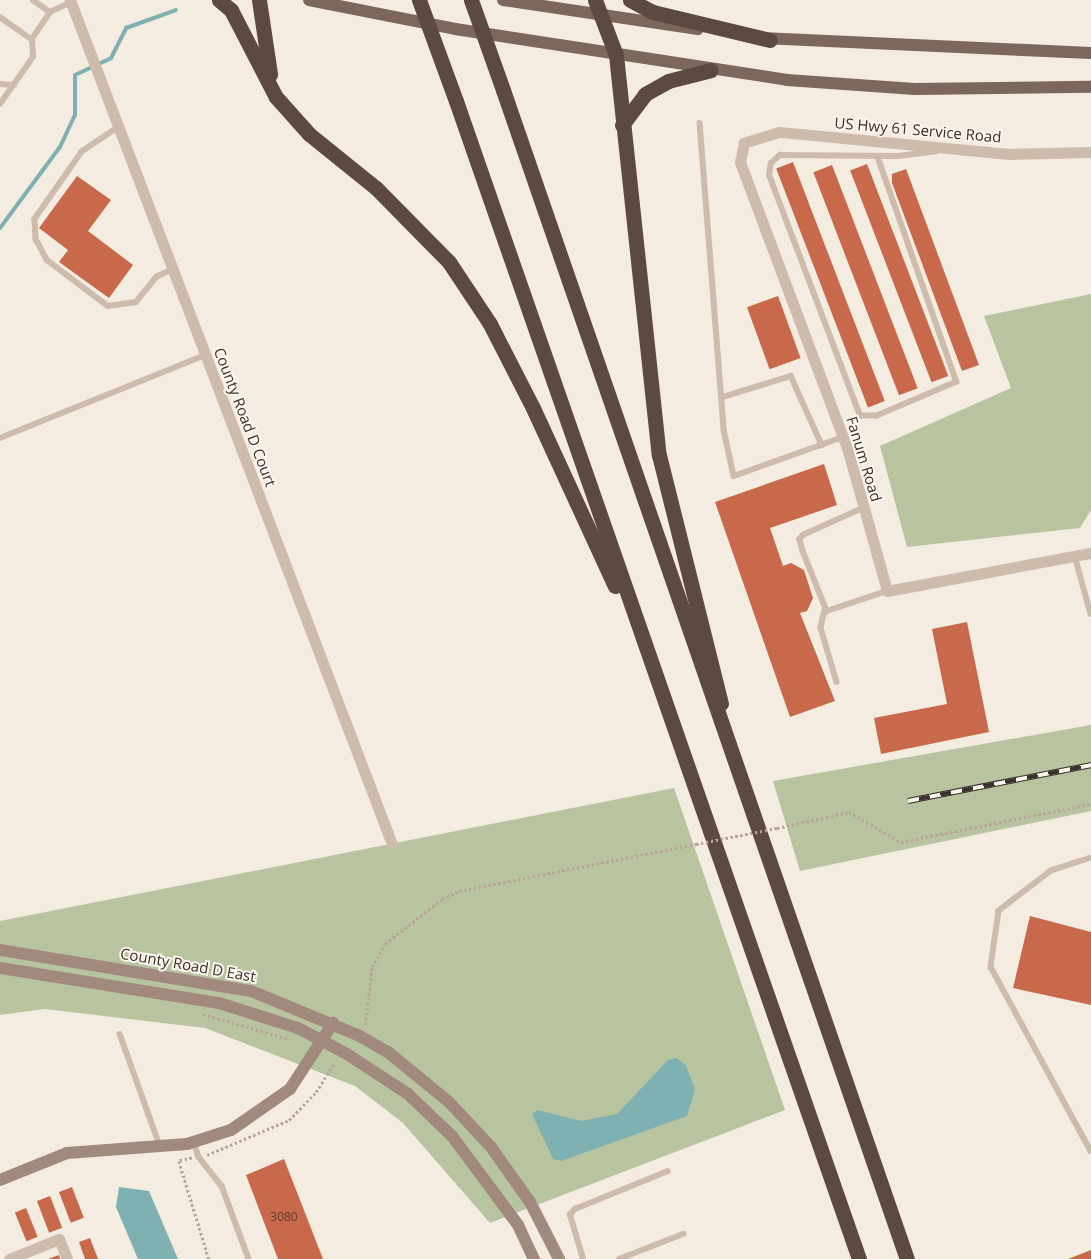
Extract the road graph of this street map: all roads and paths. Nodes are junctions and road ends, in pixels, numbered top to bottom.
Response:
1 (33, 0) edge
2 (219, 0) edge
3 (259, 0) edge
4 (308, 0) edge
5 (419, 0) edge
6 (471, 0) edge
7 (503, 0) edge
8 (595, 0) edge
9 (630, 0) edge
10 (70, 1) edge
11 (50, 12) junction
12 (600, 16) junction
13 (0, 17) edge
14 (32, 39) junction
15 (770, 40) junction
16 (1091, 52) edge
17 (616, 55) junction
18 (711, 70) junction
19 (0, 84) edge
20 (14, 85) junction
21 (1091, 87) edge
22 (276, 97) junction
23 (0, 104) edge
24 (700, 123) dead end
25 (622, 125) junction
26 (118, 127) junction
27 (744, 143) joint
28 (950, 148) junction
29 (1091, 152) edge
30 (878, 157) junction
31 (173, 270) junction
32 (205, 355) junction
33 (723, 397) junction
34 (842, 437) junction
35 (0, 438) edge
36 (822, 445) junction
37 (864, 508) junction
38 (1091, 553) edge
39 (1076, 556) junction
40 (887, 590) junction
41 (825, 610) junction
42 (1091, 614) edge
43 (649, 658) junction
44 (837, 682) dead end
45 (743, 794) junction
46 (1091, 804) edge
47 (392, 844) dead end
48 (1091, 858) edge
49 (459, 891) dead end
50 (0, 950) edge
51 (0, 968) edge
52 (333, 1023) junction
53 (120, 1034) dead end
54 (322, 1040) junction
55 (334, 1063) dead end
56 (194, 1142) junction
57 (160, 1146) junction
58 (1091, 1151) edge
59 (199, 1157) junction
60 (668, 1171) dead end
61 (0, 1180) edge
62 (683, 1234) dead end
63 (9, 1259) edge
64 (67, 1259) edge
65 (210, 1259) edge
66 (249, 1259) edge
67 (534, 1259) edge
68 (559, 1259) edge
69 (583, 1259) edge
70 (619, 1259) edge
71 (859, 1259) edge
72 (906, 1259) edge

1 - 11 lane
2 - 22 highway
3 - 22 highway
4 - 17 main road
5 - 43 highway, bridge
6 - 45 highway, bridge
7 - 12 main road
8 - 12 highway
9 - 15 highway
10 - 11 lane
10 - 26 street, County Road D Court
11 - 14 lane
12 - 15 main road
12 - 17 highway
13 - 14 lane
14 - 20 lane
15 - 16 main road
17 - 18 main road
17 - 25 highway
18 - 21 main road
18 - 25 highway
19 - 20 lane
20 - 23 lane
22 - 43 highway
24 - 33 lane
25 - 45 highway
26 - 31 street, County Road D Court
26 - 31 lane
27 - 28 street, US Hwy 61 Service Road
27 - 34 street, Fanum Road
28 - 29 street, US Hwy 61 Service Road
28 - 30 lane
30 - 30 lane
31 - 32 street, County Road D Court
32 - 35 lane
32 - 47 street, County Road D Court
33 - 36 lane
33 - 36 lane
34 - 36 lane
34 - 37 street, Fanum Road
37 - 40 street, Fanum Road
37 - 41 lane
38 - 39 street
39 - 40 street
39 - 42 lane
40 - 41 lane
41 - 44 lane
43 - 71 highway
45 - 72 highway
46 - 49 path, bridge
48 - 58 lane
50 - 52 street, County Road D East
51 - 54 street, County Road D East
52 - 54 street
52 - 68 street, County Road D East
53 - 57 lane
54 - 56 street
54 - 67 street, County Road D East
55 - 59 path
56 - 57 street
56 - 59 lane
57 - 61 street
59 - 65 path
59 - 66 lane
60 - 69 lane
62 - 70 lane
63 - 64 street

